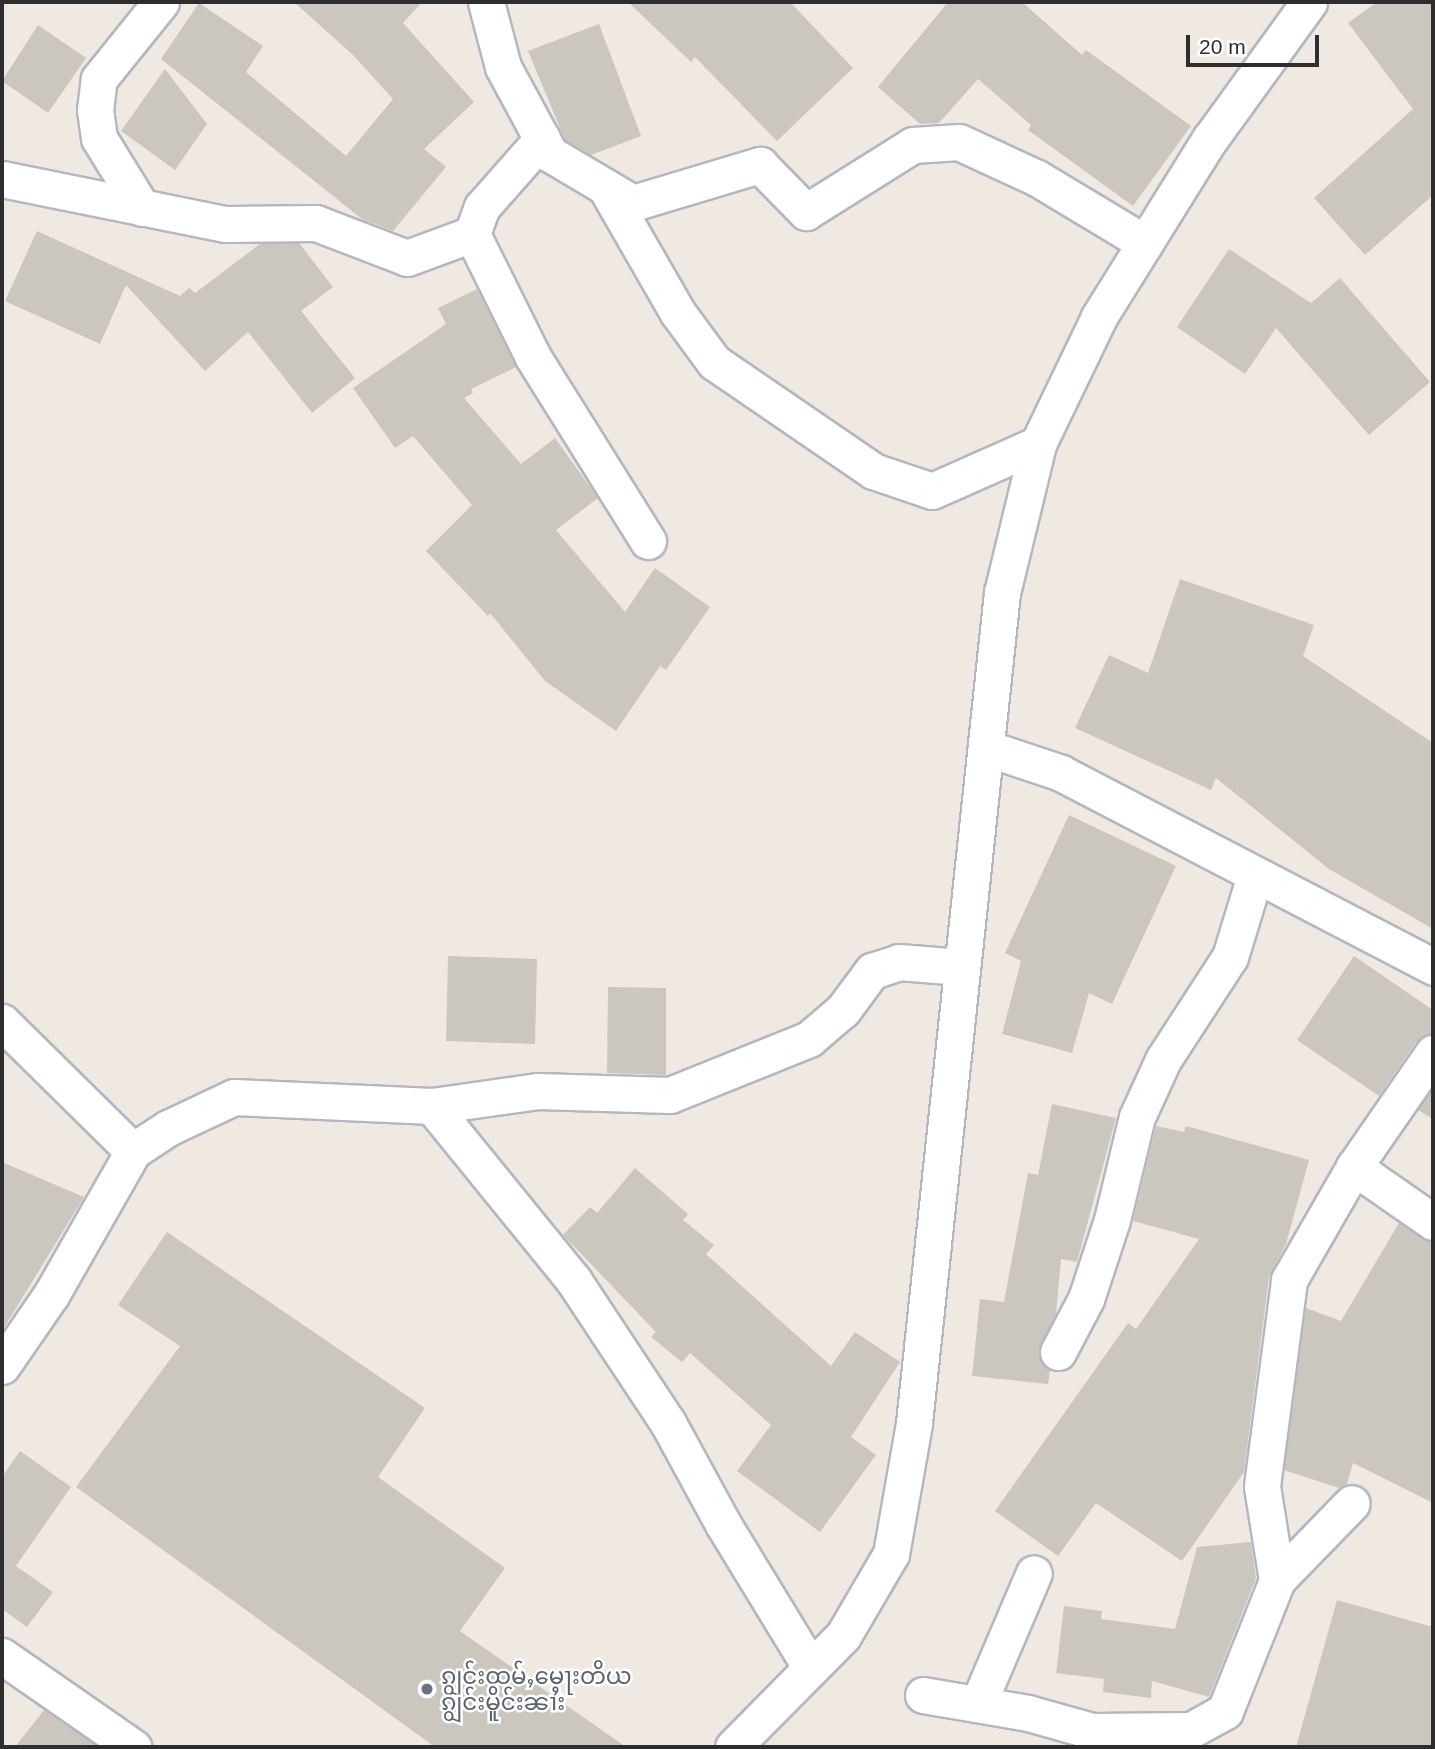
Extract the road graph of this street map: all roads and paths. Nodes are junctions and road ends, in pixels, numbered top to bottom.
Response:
1 (160, 2) edge
2 (486, 2) edge
3 (1309, 2) edge
4 (542, 139) junction
5 (2, 179) edge
6 (606, 188) junction
7 (142, 208) junction
8 (472, 234) junction
9 (1145, 243) junction
10 (1038, 444) junction
11 (648, 541) dead end
12 (986, 748) junction
13 (1255, 875) junction
14 (961, 967) junction
15 (1433, 967) edge
16 (2, 1022) edge
17 (1433, 1053) edge
18 (432, 1106) junction
19 (133, 1151) junction
20 (1354, 1167) junction
21 (1433, 1222) edge
22 (1058, 1352) dead end
23 (2, 1366) edge
24 (1352, 1503) dead end
25 (1034, 1573) dead end
26 (1277, 1580) junction
27 (2, 1656) edge
28 (811, 1668) junction
29 (923, 1695) dead end
30 (978, 1704) junction
31 (1107, 1739) edge
32 (132, 1747) edge
33 (733, 1747) edge

1 - 7 street
2 - 4 street
3 - 9 street
4 - 6 street
4 - 8 street
5 - 7 street
6 - 9 street
6 - 10 street
7 - 8 street
8 - 11 street
9 - 10 street
10 - 12 street
12 - 13 street
12 - 14 street
13 - 15 street
13 - 22 street
14 - 18 street
14 - 28 street
16 - 19 street
17 - 20 street
18 - 19 street
18 - 28 street
19 - 23 street
20 - 21 street
20 - 26 street
24 - 26 street
25 - 30 street
26 - 31 street
27 - 32 street
28 - 33 street
29 - 30 street
30 - 31 street

